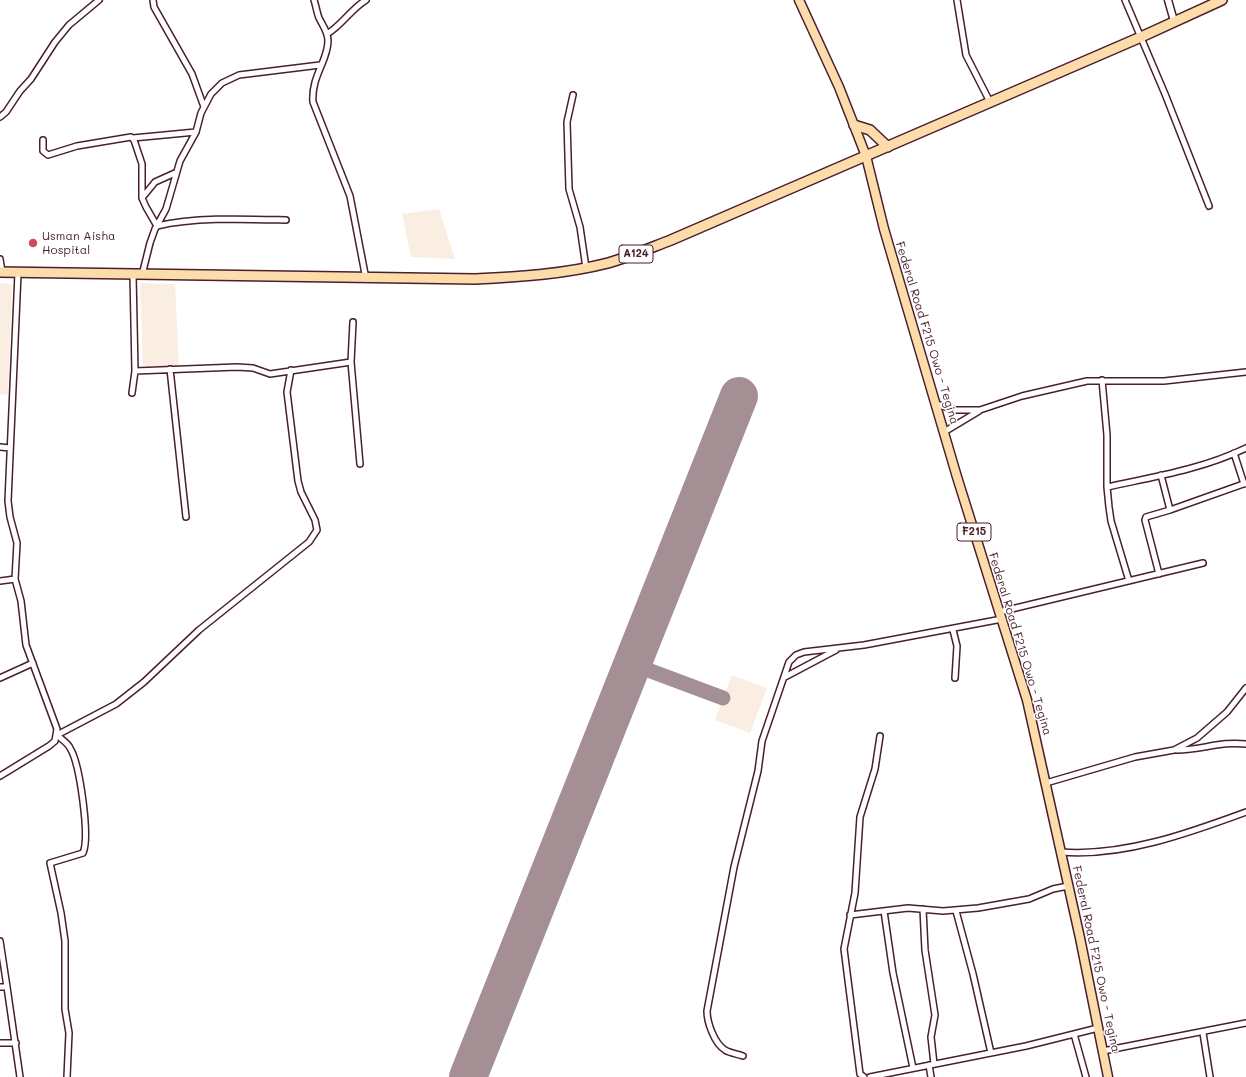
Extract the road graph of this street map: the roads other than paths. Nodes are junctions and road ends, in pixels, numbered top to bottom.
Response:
1 (99, 0) edge
2 (153, 0) edge
3 (314, 0) edge
4 (366, 0) edge
5 (799, 0) edge
6 (957, 0) edge
7 (1125, 0) edge
8 (1168, 0) edge
9 (1222, 0) edge
10 (1174, 21) junction
11 (328, 34) junction
12 (1141, 37) junction
13 (320, 65) junction
14 (573, 95) dead end
15 (990, 102) junction
16 (204, 108) junction
17 (0, 117) edge
18 (854, 125) junction
19 (196, 132) junction
20 (133, 138) junction
21 (43, 140) dead end
22 (888, 147) junction
23 (866, 156) junction
24 (175, 173) junction
25 (142, 198) junction
26 (1209, 206) dead end
27 (286, 220) dead end
28 (157, 226) junction
29 (0, 259) edge
30 (586, 268) junction
31 (1, 272) edge
32 (18, 273) junction
33 (138, 275) junction
34 (366, 279) junction
35 (353, 322) dead end
36 (351, 362) junction
37 (170, 369) junction
38 (291, 370) junction
39 (135, 371) junction
40 (1246, 372) edge
41 (1102, 380) junction
42 (132, 393) dead end
43 (936, 404) junction
44 (980, 410) junction
45 (944, 432) junction
46 (0, 447) edge
47 (10, 448) junction
48 (1246, 448) edge
49 (1234, 453) junction
50 (360, 464) dead end
51 (1161, 475) junction
52 (1245, 483) edge
53 (1107, 487) junction
54 (1170, 510) junction
55 (186, 517) dead end
56 (1203, 563) dead end
57 (1158, 574) junction
58 (15, 578) junction
59 (0, 581) edge
60 (1129, 581) junction
61 (1000, 616) junction
62 (953, 630) junction
63 (837, 649) junction
64 (33, 663) junction
65 (785, 677) junction
66 (0, 678) edge
67 (955, 678) dead end
68 (1246, 688) edge
69 (57, 735) junction
70 (880, 736) dead end
71 (1246, 744) edge
72 (1174, 750) junction
73 (0, 776) edge
74 (1046, 784) junction
75 (1246, 812) edge
76 (1061, 852) junction
77 (1068, 886) junction
78 (923, 909) junction
79 (884, 911) junction
80 (956, 911) junction
81 (850, 915) junction
82 (0, 942) edge
83 (0, 987) edge
84 (7, 987) junction
85 (1246, 1023) edge
86 (1098, 1028) junction
87 (1203, 1033) junction
88 (1074, 1034) junction
89 (0, 1043) edge
90 (16, 1043) junction
91 (1103, 1051) junction
92 (990, 1053) junction
93 (743, 1056) dead end
94 (931, 1064) junction
95 (914, 1068) junction
96 (891, 1075) edge
97 (20, 1077) edge
98 (67, 1077) edge
99 (864, 1077) edge
100 (870, 1077) edge
101 (931, 1077) edge
102 (1086, 1077) edge
103 (1108, 1077) edge
104 (1210, 1077) edge

1 - 17 street
2 - 16 street
3 - 11 street
4 - 11 street
5 - 18 main road, Federal Road F215 Owo - Tegina / F215
6 - 15 street
7 - 12 street
8 - 10 street
9 - 10 highway, A124
10 - 12 highway, A124
11 - 13 street
12 - 15 highway, A124
12 - 26 street
13 - 16 street
13 - 34 street
14 - 30 street
15 - 22 highway, A124
16 - 19 street
18 - 22 highway
18 - 23 main road, Federal Road F215 Owo - Tegina / F215
19 - 20 street
19 - 24 street
20 - 21 street
20 - 25 street
22 - 23 highway, A124
23 - 30 highway, A124
23 - 43 main road, Federal Road F215 Owo - Tegina / F215
24 - 25 street
24 - 28 street
25 - 28 street
27 - 28 street
28 - 33 street
29 - 31 street
30 - 34 highway, A124
31 - 32 highway, A124
32 - 33 highway, A124
32 - 47 street
33 - 34 highway, A124
33 - 39 street
35 - 36 street
36 - 38 street
36 - 50 street
37 - 38 street
37 - 39 street
37 - 55 street
38 - 69 street
39 - 42 street
40 - 41 street
41 - 44 street
41 - 53 street
43 - 44 street
43 - 45 main road, Federal Road F215 Owo - Tegina / F215
44 - 45 street
45 - 61 main road, Federal Road F215 Owo - Tegina / F215
46 - 47 street
47 - 58 street
48 - 49 street
49 - 51 street
49 - 52 street
51 - 53 street
51 - 54 street
52 - 54 street
53 - 60 street
54 - 57 street
56 - 57 street
57 - 60 street
58 - 59 street
58 - 64 street
60 - 61 street
61 - 62 street
61 - 74 main road, Federal Road F215 Owo - Tegina / F215
62 - 63 street
62 - 67 street
63 - 65 street
63 - 65 street
64 - 66 street
64 - 69 street
65 - 93 street
68 - 72 street
69 - 73 street
69 - 98 street
70 - 81 street
71 - 72 street
72 - 74 street
74 - 76 main road, Federal Road F215 Owo - Tegina / F215
75 - 76 street
76 - 77 main road, Federal Road F215 Owo - Tegina / F215
77 - 80 street
77 - 86 main road, Federal Road F215 Owo - Tegina / F215
78 - 79 street
78 - 80 street
78 - 94 street
79 - 81 street
79 - 95 street
80 - 92 street
81 - 99 street
82 - 84 street
83 - 84 street
84 - 90 street
85 - 87 street
86 - 88 street
86 - 91 main road, Federal Road F215 Owo - Tegina / F215
87 - 91 street
87 - 104 street
88 - 92 street
88 - 102 street
89 - 90 street
90 - 97 street
91 - 103 main road, Federal Road F215 Owo - Tegina / F215
92 - 94 street
94 - 95 street
94 - 101 street
95 - 96 street
96 - 100 street

